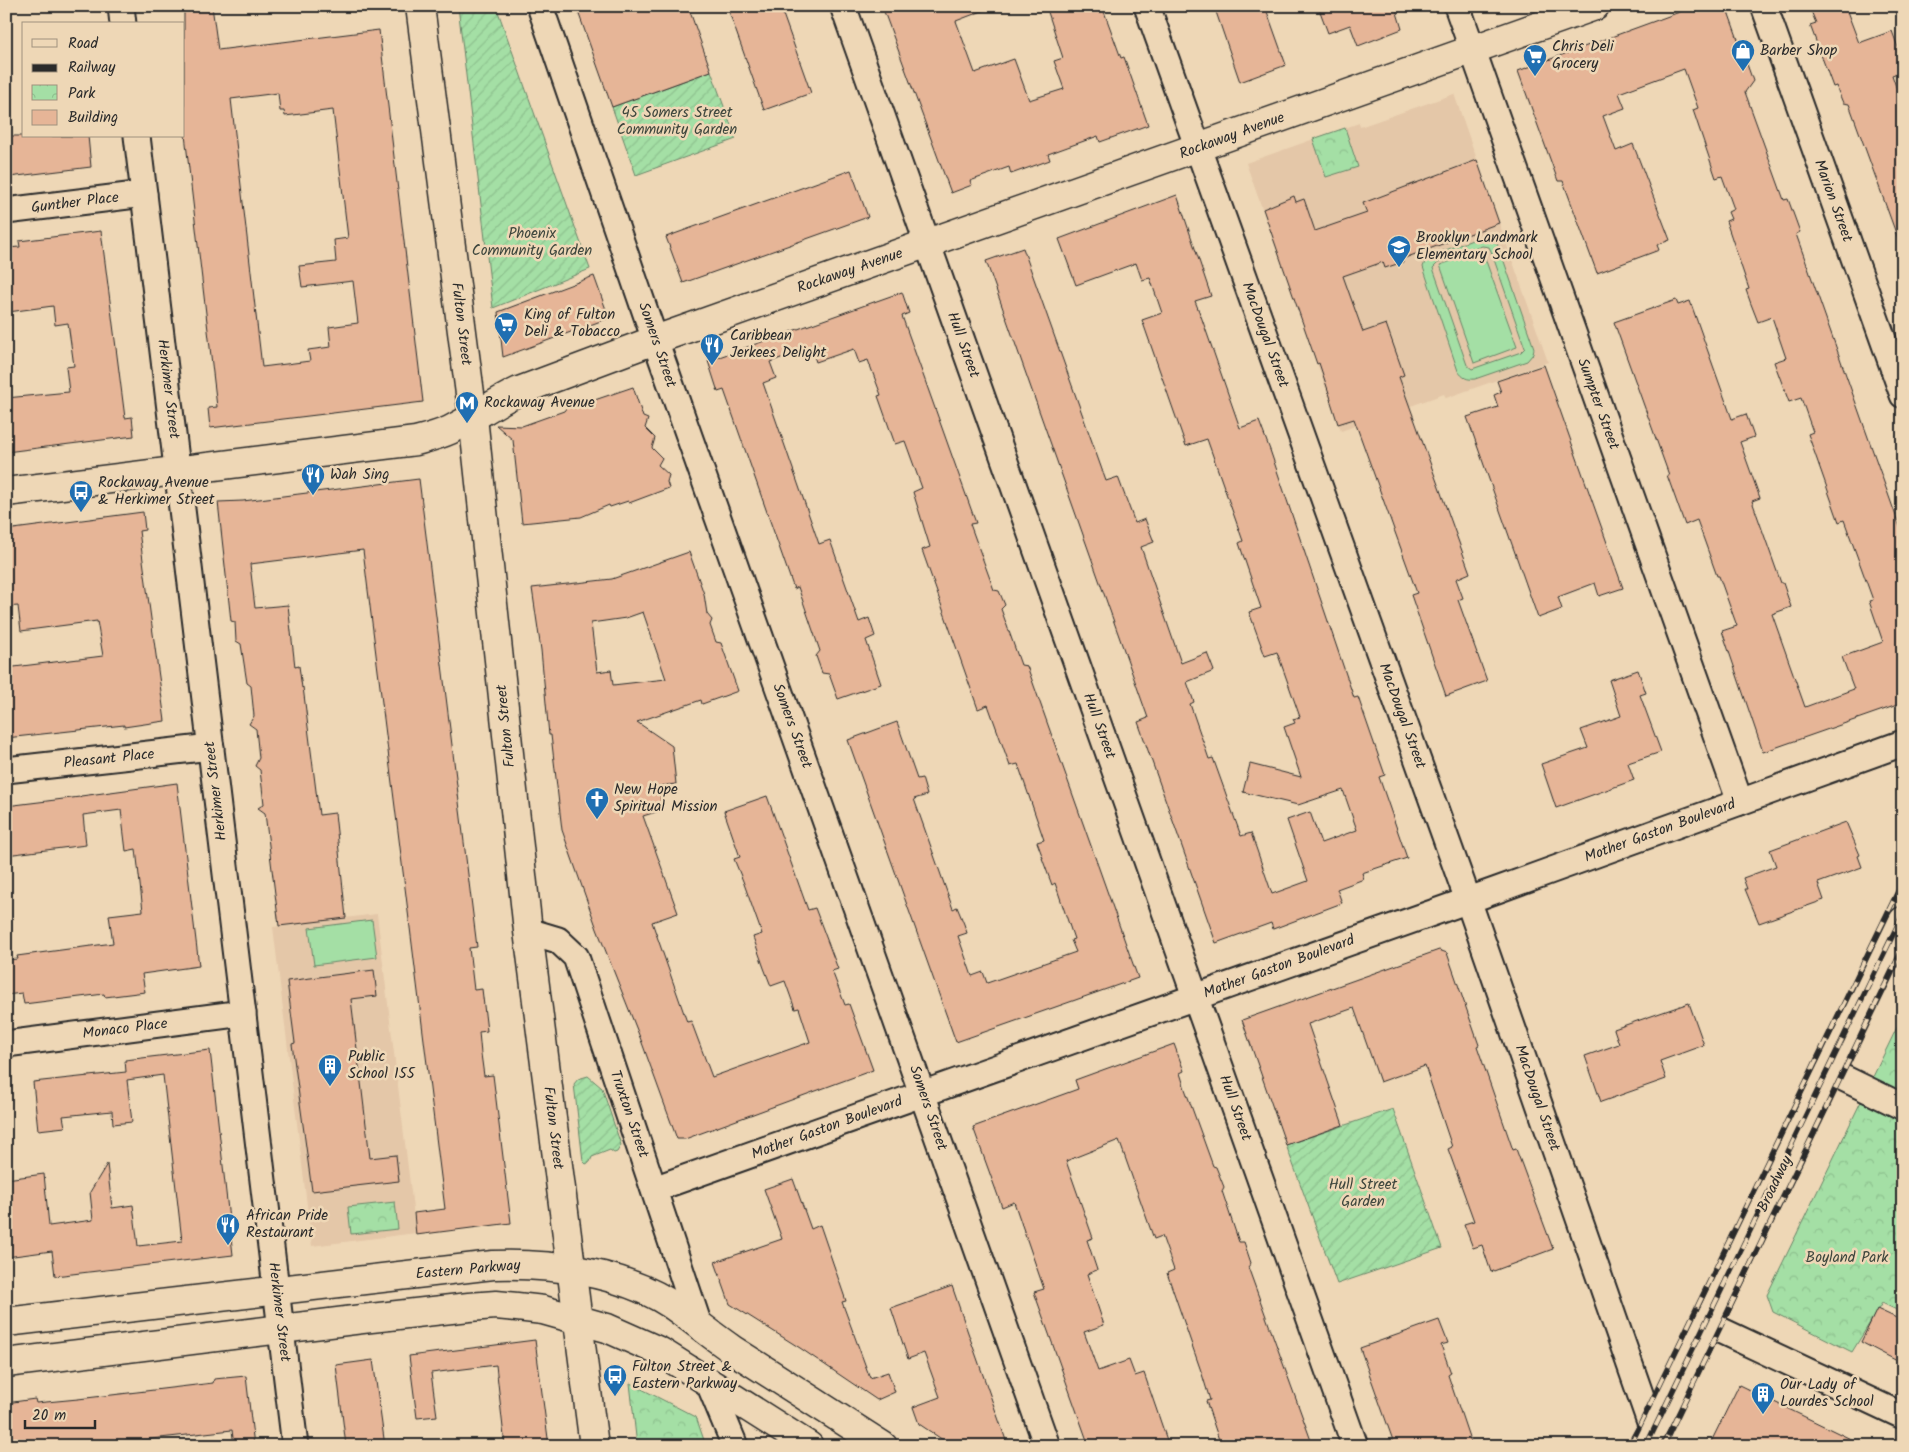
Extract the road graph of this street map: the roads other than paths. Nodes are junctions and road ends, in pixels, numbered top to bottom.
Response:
1 (121, 6) edge
2 (420, 6) edge
3 (540, 6) edge
4 (843, 6) edge
5 (1147, 6) edge
6 (1457, 6) edge
7 (1595, 6) edge
8 (1764, 6) edge
9 (123, 22) edge
10 (1472, 50) junction
11 (137, 138) edge
12 (1197, 148) junction
13 (144, 194) junction
14 (6, 211) edge
15 (927, 244) junction
16 (655, 340) junction
17 (1903, 395) edge
18 (473, 417) junction
19 (178, 471) junction
20 (6, 492) edge
21 (1903, 743) edge
22 (211, 747) junction
23 (6, 770) edge
24 (1740, 802) junction
25 (1468, 900) junction
26 (1903, 921) edge
27 (528, 931) junction
28 (1195, 997) junction
29 (243, 1013) junction
30 (6, 1044) edge
31 (1830, 1071) junction
32 (923, 1094) junction
33 (1903, 1107) edge
34 (654, 1190) junction
35 (570, 1270) junction
36 (276, 1290) junction
37 (578, 1320) junction
38 (6, 1322) edge
39 (1708, 1324) junction
40 (699, 1325) junction
41 (281, 1329) junction
42 (6, 1363) edge
43 (708, 1381) junction
44 (1903, 1416) edge
45 (1647, 1437) edge
46 (295, 1446) edge
47 (594, 1446) edge
48 (735, 1446) edge
49 (809, 1446) edge
50 (883, 1446) edge
51 (1047, 1446) edge
52 (1355, 1446) edge

1 - 9 street
2 - 18 main road, Fulton Street
3 - 16 street, Somers Street
4 - 15 street, Hull Street
5 - 12 street, MacDougal Street
6 - 10 street, Sumpter Street
7 - 10 main road, Rockaway Avenue
8 - 17 street, Marion Street
10 - 12 main road, Rockaway Avenue
10 - 24 street, Sumpter Street
11 - 13 street, Herkimer Street
12 - 15 main road, Rockaway Avenue
12 - 25 street, MacDougal Street
13 - 14 street, Gunther Place
13 - 19 street, Herkimer Street
15 - 16 main road, Rockaway Avenue
15 - 28 street, Hull Street
16 - 18 main road, Rockaway Avenue
16 - 32 street, Somers Street
18 - 19 main road, Rockaway Avenue
18 - 27 main road, Fulton Street
19 - 20 main road, Rockaway Avenue
19 - 22 street, Herkimer Street
21 - 24 street, Mother Gaston Boulevard
22 - 23 street, Pleasant Place
22 - 29 street, Herkimer Street
24 - 25 street, Mother Gaston Boulevard
25 - 28 street, Mother Gaston Boulevard
25 - 45 street, MacDougal Street
26 - 31 main road, Broadway
27 - 34 street, Truxton Street
27 - 35 main road, Fulton Street
28 - 32 street, Mother Gaston Boulevard
28 - 52 street, Hull Street
29 - 30 street, Monaco Place
29 - 36 street, Herkimer Street
31 - 33 street
31 - 39 main road, Broadway
32 - 34 street, Mother Gaston Boulevard
32 - 51 street, Somers Street
34 - 40 street, Truxton Street
35 - 36 main road, Eastern Parkway
35 - 37 main road, Fulton Street
35 - 40 main road, Eastern Parkway
36 - 38 main road, Eastern Parkway
36 - 41 street, Herkimer Street
37 - 41 main road
37 - 43 main road
37 - 47 main road, Fulton Street
39 - 44 street
39 - 45 main road, Broadway
40 - 50 main road, Eastern Parkway
41 - 42 main road
41 - 46 street, Herkimer Street
43 - 48 street
43 - 49 main road

